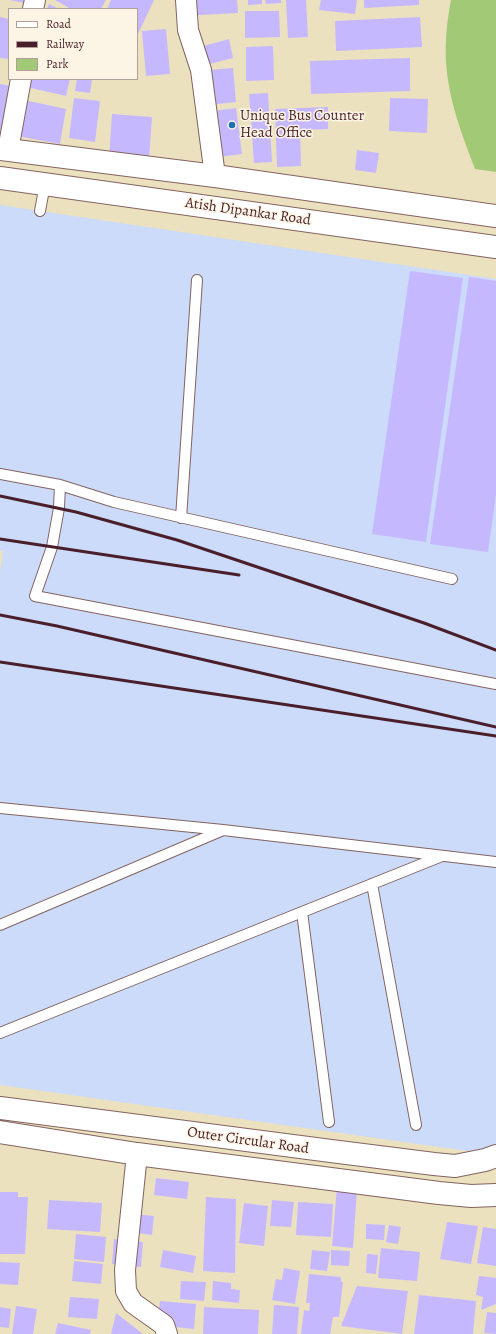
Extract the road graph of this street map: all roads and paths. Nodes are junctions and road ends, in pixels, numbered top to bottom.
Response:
1 (186, 0) edge
2 (21, 80) edge
3 (4, 149) edge
4 (50, 155) junction
5 (215, 176) junction
6 (0, 178) edge
7 (45, 184) junction
8 (40, 211) dead end
9 (496, 216) edge
10 (496, 247) edge
11 (197, 280) dead end
12 (0, 474) edge
13 (60, 485) junction
14 (181, 518) junction
15 (452, 579) dead end
16 (496, 684) edge
17 (0, 808) edge
18 (223, 830) junction
19 (443, 856) junction
20 (496, 862) edge
21 (372, 884) junction
22 (302, 912) junction
23 (0, 925) edge
24 (0, 1033) edge
25 (0, 1108) edge
26 (330, 1122) dead end
27 (416, 1125) dead end
28 (0, 1132) edge
29 (137, 1154) junction
30 (496, 1156) edge
31 (496, 1195) edge
32 (167, 1334) edge

1 - 5 street
2 - 3 street
3 - 4 main road, Atish Dipankar Road
4 - 5 main road, Atish Dipankar Road
4 - 7 main road
5 - 9 main road, Atish Dipankar Road
6 - 7 main road, Atish Dipankar Road
7 - 8 lane
7 - 10 main road, Atish Dipankar Road
11 - 14 lane
12 - 13 lane
13 - 14 lane
13 - 16 lane
14 - 15 lane
17 - 18 lane
18 - 19 lane
18 - 23 lane
19 - 20 lane
19 - 21 lane
21 - 22 lane
21 - 27 lane
22 - 24 lane
22 - 26 lane
25 - 30 main road, Outer Circular Road
28 - 29 main road, Outer Circular Road
29 - 31 main road, Outer Circular Road
29 - 32 street

